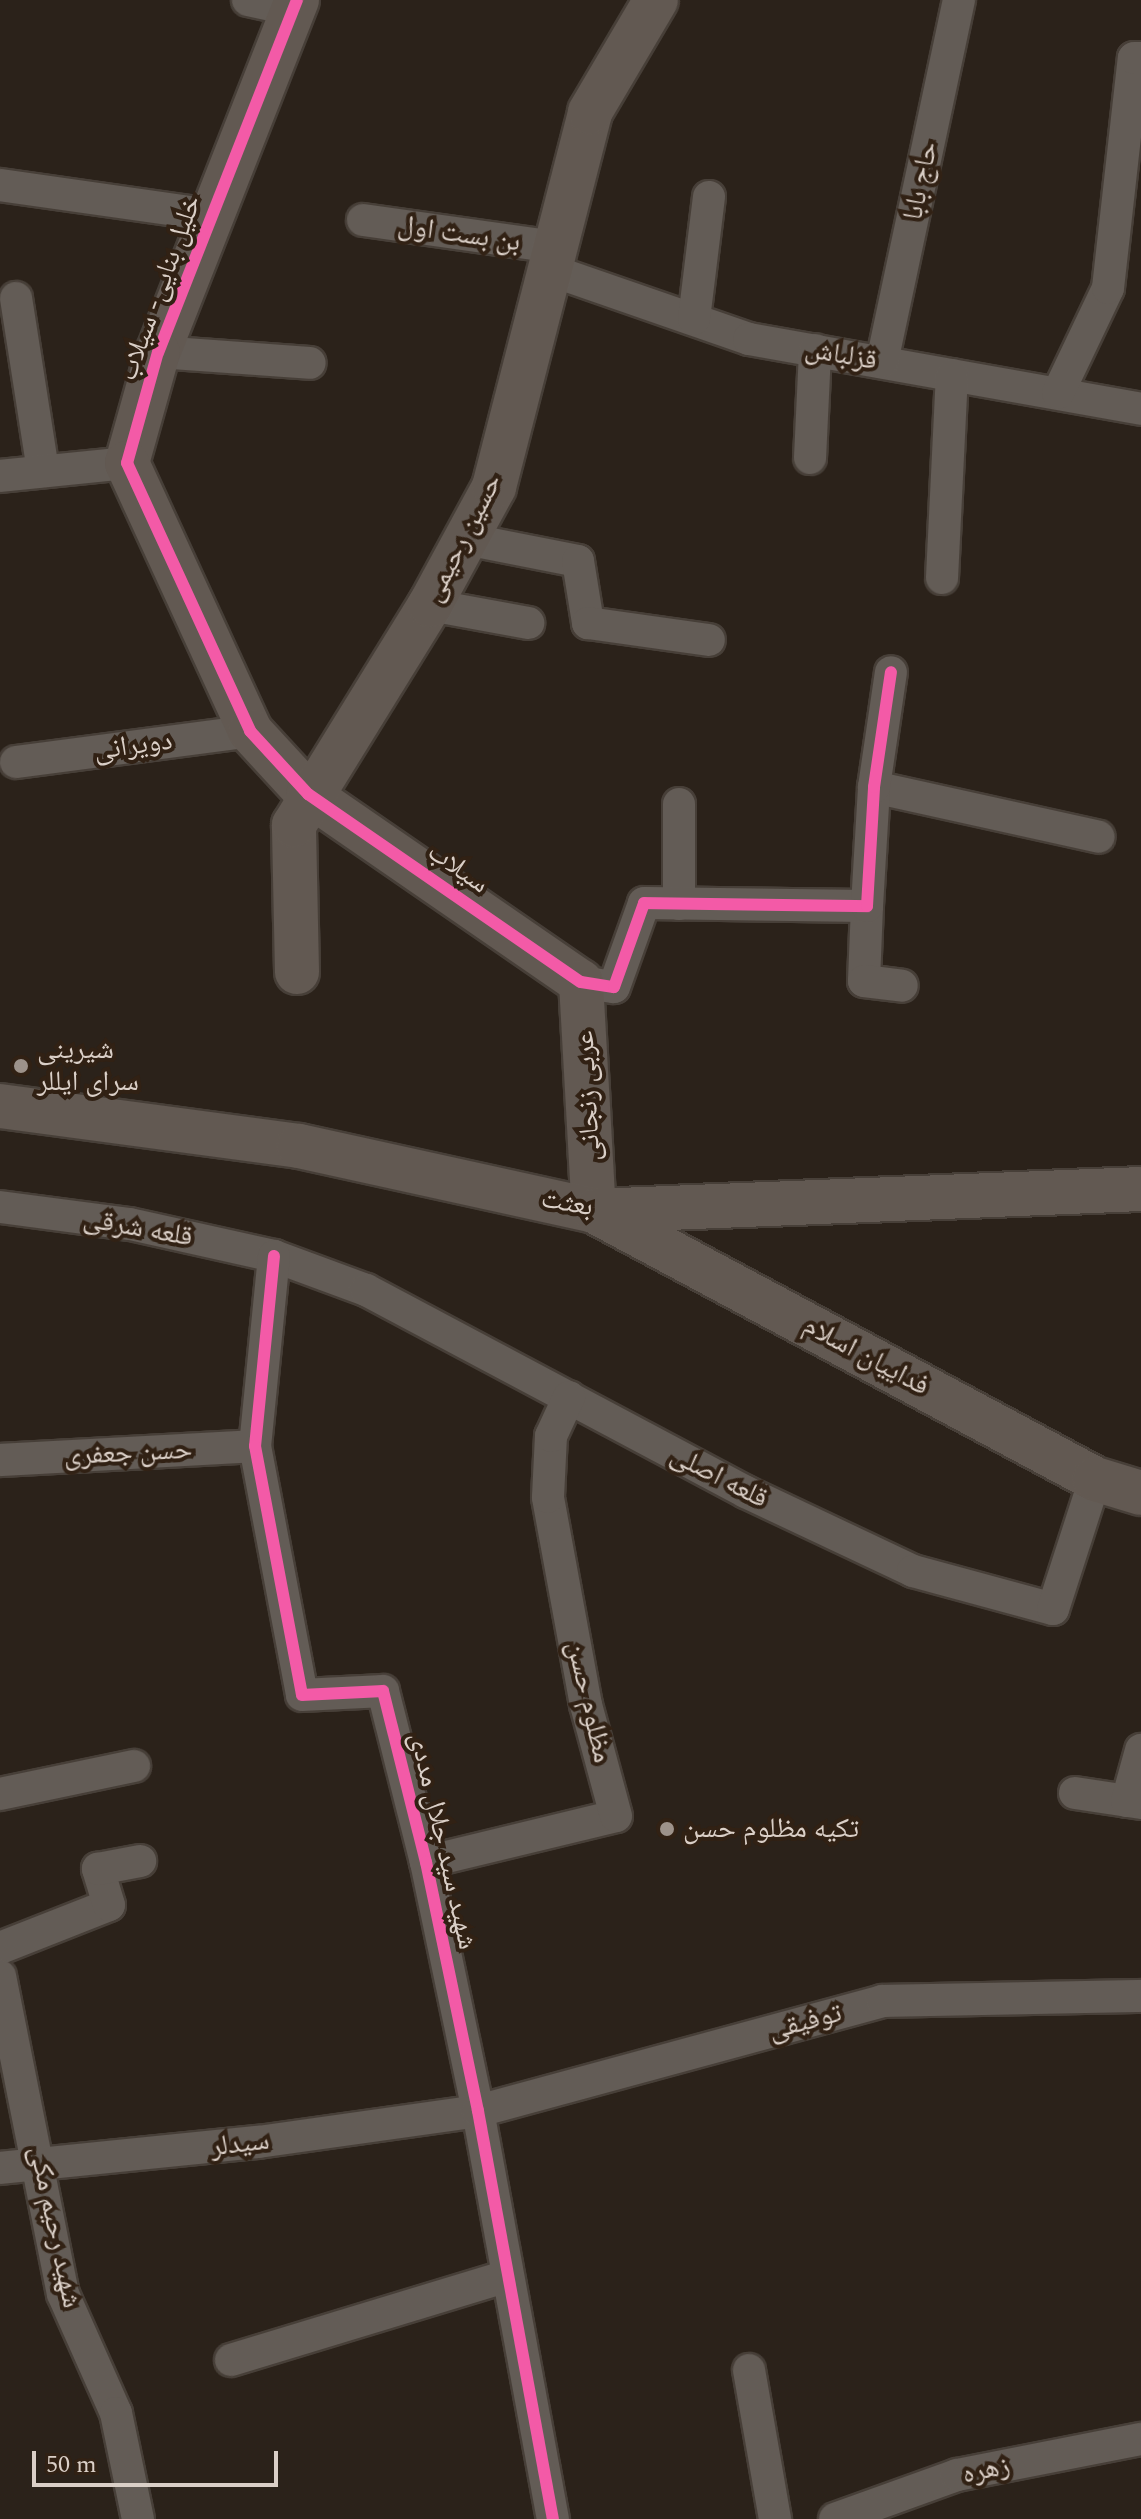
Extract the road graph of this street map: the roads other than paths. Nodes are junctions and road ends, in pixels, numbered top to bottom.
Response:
1 (248, 0) edge
2 (656, 0) edge
3 (959, 0) edge
4 (295, 5) edge
5 (1141, 58) edge
6 (0, 185) edge
7 (709, 197) dead end
8 (211, 215) junction
9 (363, 220) dead end
10 (553, 258) junction
11 (16, 298) dead end
12 (694, 319) junction
13 (815, 350) junction
14 (158, 352) junction
15 (882, 362) junction
16 (310, 363) dead end
17 (952, 375) junction
18 (1058, 393) junction
19 (1141, 409) edge
20 (810, 458) dead end
21 (127, 463) junction
22 (43, 471) junction
23 (0, 476) edge
24 (466, 539) junction
25 (942, 578) dead end
26 (430, 605) junction
27 (528, 623) dead end
28 (709, 640) dead end
29 (891, 672) dead end
30 (250, 731) junction
31 (16, 762) dead end
32 (874, 787) junction
33 (308, 794) junction
34 (679, 804) dead end
35 (1099, 837) dead end
36 (679, 904) junction
37 (867, 906) junction
38 (297, 972) dead end
39 (581, 982) junction
40 (902, 986) dead end
41 (0, 1106) edge
42 (1141, 1189) edge
43 (0, 1207) edge
44 (594, 1211) junction
45 (274, 1256) junction
46 (569, 1397) junction
47 (255, 1446) junction
48 (0, 1460) edge
49 (1095, 1479) junction
50 (1141, 1493) edge
51 (1141, 1750) edge
52 (134, 1766) dead end
53 (1075, 1793) dead end
54 (0, 1794) edge
55 (1134, 1802) edge
56 (140, 1861) dead end
57 (426, 1862) junction
58 (0, 1948) edge
59 (0, 1976) edge
60 (1141, 1996) edge
61 (478, 2111) junction
62 (40, 2166) junction
63 (0, 2168) edge
64 (507, 2276) junction
65 (231, 2360) dead end
66 (749, 2370) dead end
67 (1141, 2439) edge
68 (138, 2519) edge
69 (553, 2519) edge
70 (775, 2519) edge
71 (835, 2519) edge

1 - 4 street
2 - 10 street, حسین رحیمی
3 - 15 street, حاج بابا
4 - 8 street, خلیل بنایی- سیلاب
5 - 18 street
6 - 8 street
7 - 12 street
8 - 14 street, خلیل بنایی- سیلاب
9 - 10 street, بن بست اول
10 - 12 street, قزلباش
10 - 24 street, حسین رحیمی
11 - 22 street
12 - 13 street, قزلباش
13 - 15 street, قزلباش
13 - 20 street
14 - 16 street
14 - 21 street, خلیل بنایی- سیلاب
15 - 17 street, قزلباش
17 - 18 street, قزلباش
17 - 25 street
18 - 19 street, قزلباش
21 - 22 street
21 - 30 street
22 - 23 street
24 - 26 street, حسین رحیمی
24 - 28 street
26 - 27 street
26 - 33 street, حسین رحیمی
29 - 32 street
30 - 31 street, دویرانی
30 - 33 street
32 - 35 street
32 - 37 street
33 - 38 street, حسین رحیمی
33 - 39 street, سیلاب
34 - 36 street
36 - 37 street
36 - 39 street
37 - 40 street
39 - 44 street, عربی زنجانی
41 - 44 street, بعثت
42 - 44 street, بعثت
43 - 45 street, قلعه شرقی
44 - 49 street, فداییان اسلام
45 - 46 street, قلعه اصلی
45 - 47 street, شهید سید جلال مددی
46 - 49 street, قلعه اصلی
46 - 57 street, مظلوم حسن
47 - 48 street, حسن جعفری
47 - 57 street, شهید سید جلال مددی
49 - 50 street, فداییان اسلام
51 - 55 street
52 - 54 street
53 - 55 street
56 - 58 street
57 - 61 street, شهید سید جلال مددی
59 - 62 street, شهید رحیم مکی
60 - 61 street, توفیقی
61 - 62 street, سیدلر
61 - 64 street, شهید سید جلال مددی
62 - 63 street, سیدلر
62 - 68 street, شهید رحیم مکی
64 - 65 street
64 - 69 street, شهید سید جلال مددی
66 - 70 street
67 - 71 street, زهره

